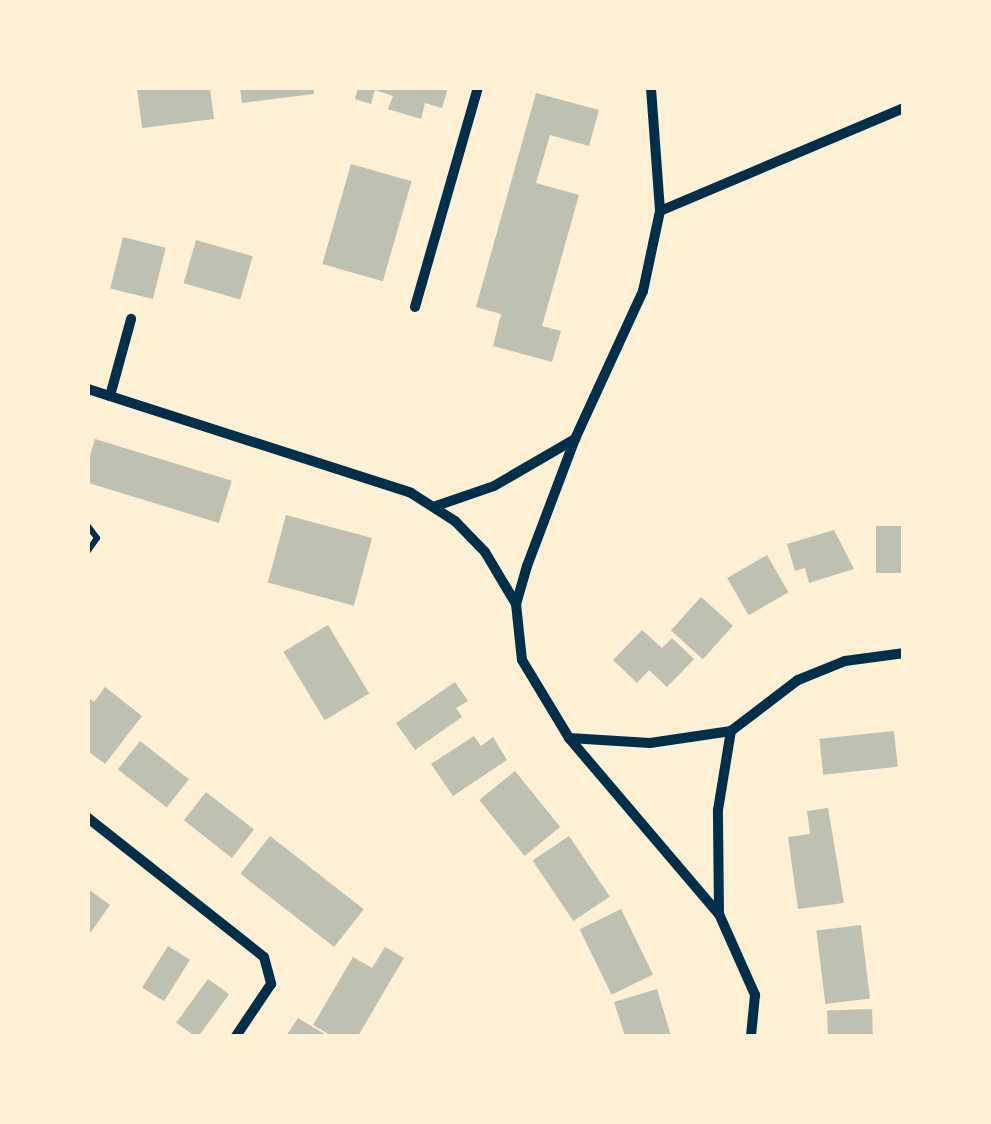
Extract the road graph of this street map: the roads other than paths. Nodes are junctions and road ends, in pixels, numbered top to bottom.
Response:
1 (478, 88) edge
2 (651, 88) edge
3 (904, 108) edge
4 (660, 211) junction
5 (415, 306) dead end
6 (131, 319) dead end
7 (88, 388) edge
8 (110, 396) junction
9 (575, 439) junction
10 (436, 506) junction
11 (516, 604) junction
12 (904, 653) edge
13 (731, 731) junction
14 (570, 738) junction
15 (88, 818) edge
16 (719, 914) junction
17 (236, 1036) edge
18 (751, 1036) edge

1 - 5 street
2 - 4 street
3 - 4 street
4 - 9 street
6 - 8 street
7 - 8 street
8 - 10 street
9 - 10 street
9 - 11 street
10 - 11 street
11 - 14 street
12 - 13 street
13 - 14 street
13 - 16 street
14 - 16 street
15 - 17 street
16 - 18 street

